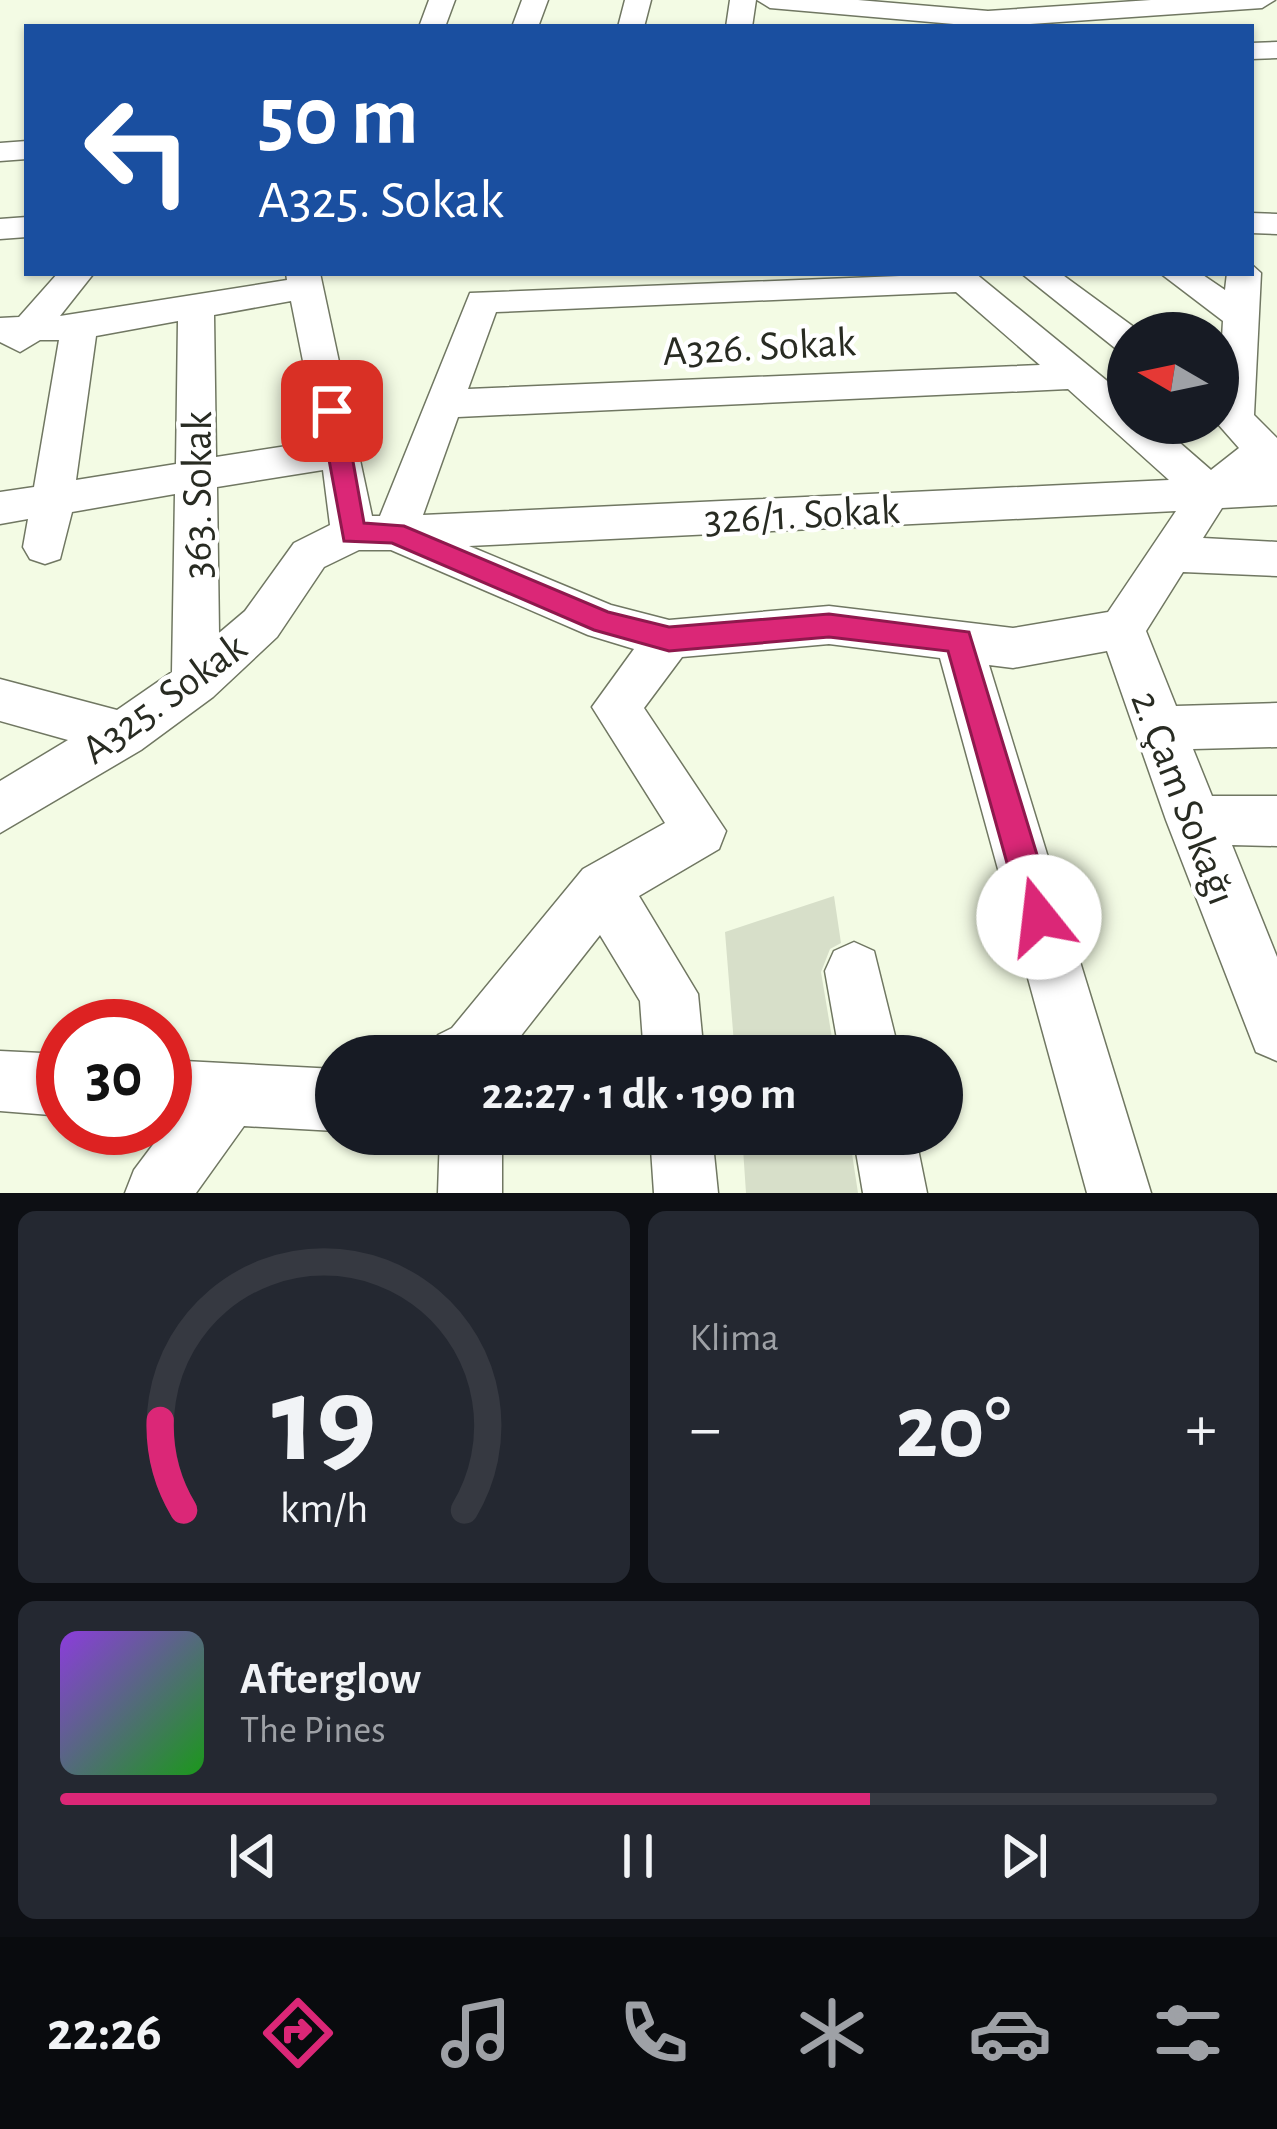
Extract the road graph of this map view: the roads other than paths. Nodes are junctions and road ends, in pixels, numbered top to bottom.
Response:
1 (770, 0) edge
2 (1262, 0) edge
3 (952, 21) edge
4 (73, 276) edge
5 (1042, 276) edge
6 (1181, 276) edge
7 (1244, 276) edge
8 (303, 280) edge
9 (196, 308) junction
10 (1242, 318) junction
11 (1107, 324) edge
12 (79, 328) junction
13 (16, 329) edge
14 (1239, 336) edge
15 (0, 358) edge
16 (1080, 376) junction
17 (1107, 400) edge
18 (443, 404) junction
19 (1239, 426) edge
20 (1156, 444) edge
21 (341, 452) junction
22 (1270, 456) edge
23 (196, 478) junction
24 (1277, 490) edge
25 (1210, 493) junction
26 (53, 502) junction
27 (0, 508) edge
28 (374, 533) junction
29 (45, 547) dead end
30 (1174, 554) junction
31 (1277, 559) edge
32 (1122, 629) junction
33 (669, 639) junction
34 (959, 641) junction
35 (196, 682) junction
36 (0, 700) edge
37 (1277, 725) edge
38 (1158, 728) junction
39 (123, 734) junction
40 (0, 809) edge
41 (1192, 820) junction
42 (1277, 821) edge
43 (602, 887) junction
44 (854, 971) dead end
45 (1277, 1031) edge
46 (483, 1035) edge
47 (672, 1035) edge
48 (866, 1035) edge
49 (0, 1081) edge
50 (36, 1083) edge
51 (192, 1092) edge
52 (229, 1094) junction
53 (315, 1099) edge
54 (471, 1155) edge
55 (683, 1155) edge
56 (888, 1155) edge
57 (157, 1193) edge
58 (470, 1193) edge
59 (686, 1193) edge
60 (895, 1193) edge
61 (1119, 1193) edge

1 - 3 street
2 - 3 street
4 - 13 street
5 - 11 street
6 - 10 street
7 - 10 street
8 - 9 street
8 - 21 street
9 - 12 street
9 - 23 street, 363. Sokak
10 - 14 street
12 - 13 street
12 - 26 street
13 - 15 street
16 - 17 street
16 - 18 street, A326. Sokak
16 - 18 street
18 - 28 street
19 - 22 street
20 - 25 street
21 - 23 street
21 - 28 street
22 - 25 street
23 - 26 street
23 - 35 street, 363. Sokak
24 - 25 street
25 - 28 street, 326/1. Sokak
25 - 30 street
26 - 27 street
26 - 29 street
28 - 33 street
28 - 35 street, A325. Sokak
30 - 31 street
30 - 32 street
32 - 34 street
32 - 38 street, 2. Çam Sokağı
33 - 34 street
33 - 43 street
34 - 61 street
35 - 39 street, A325. Sokak
36 - 39 street
37 - 38 street
38 - 41 street, 2. Çam Sokağı
39 - 40 street, A325. Sokak
41 - 42 street
41 - 45 street, 2. Çam Sokağı
43 - 46 street
43 - 47 street
44 - 48 street
49 - 50 street
51 - 52 street
52 - 53 street
52 - 57 street
54 - 58 street
55 - 59 street
56 - 60 street

